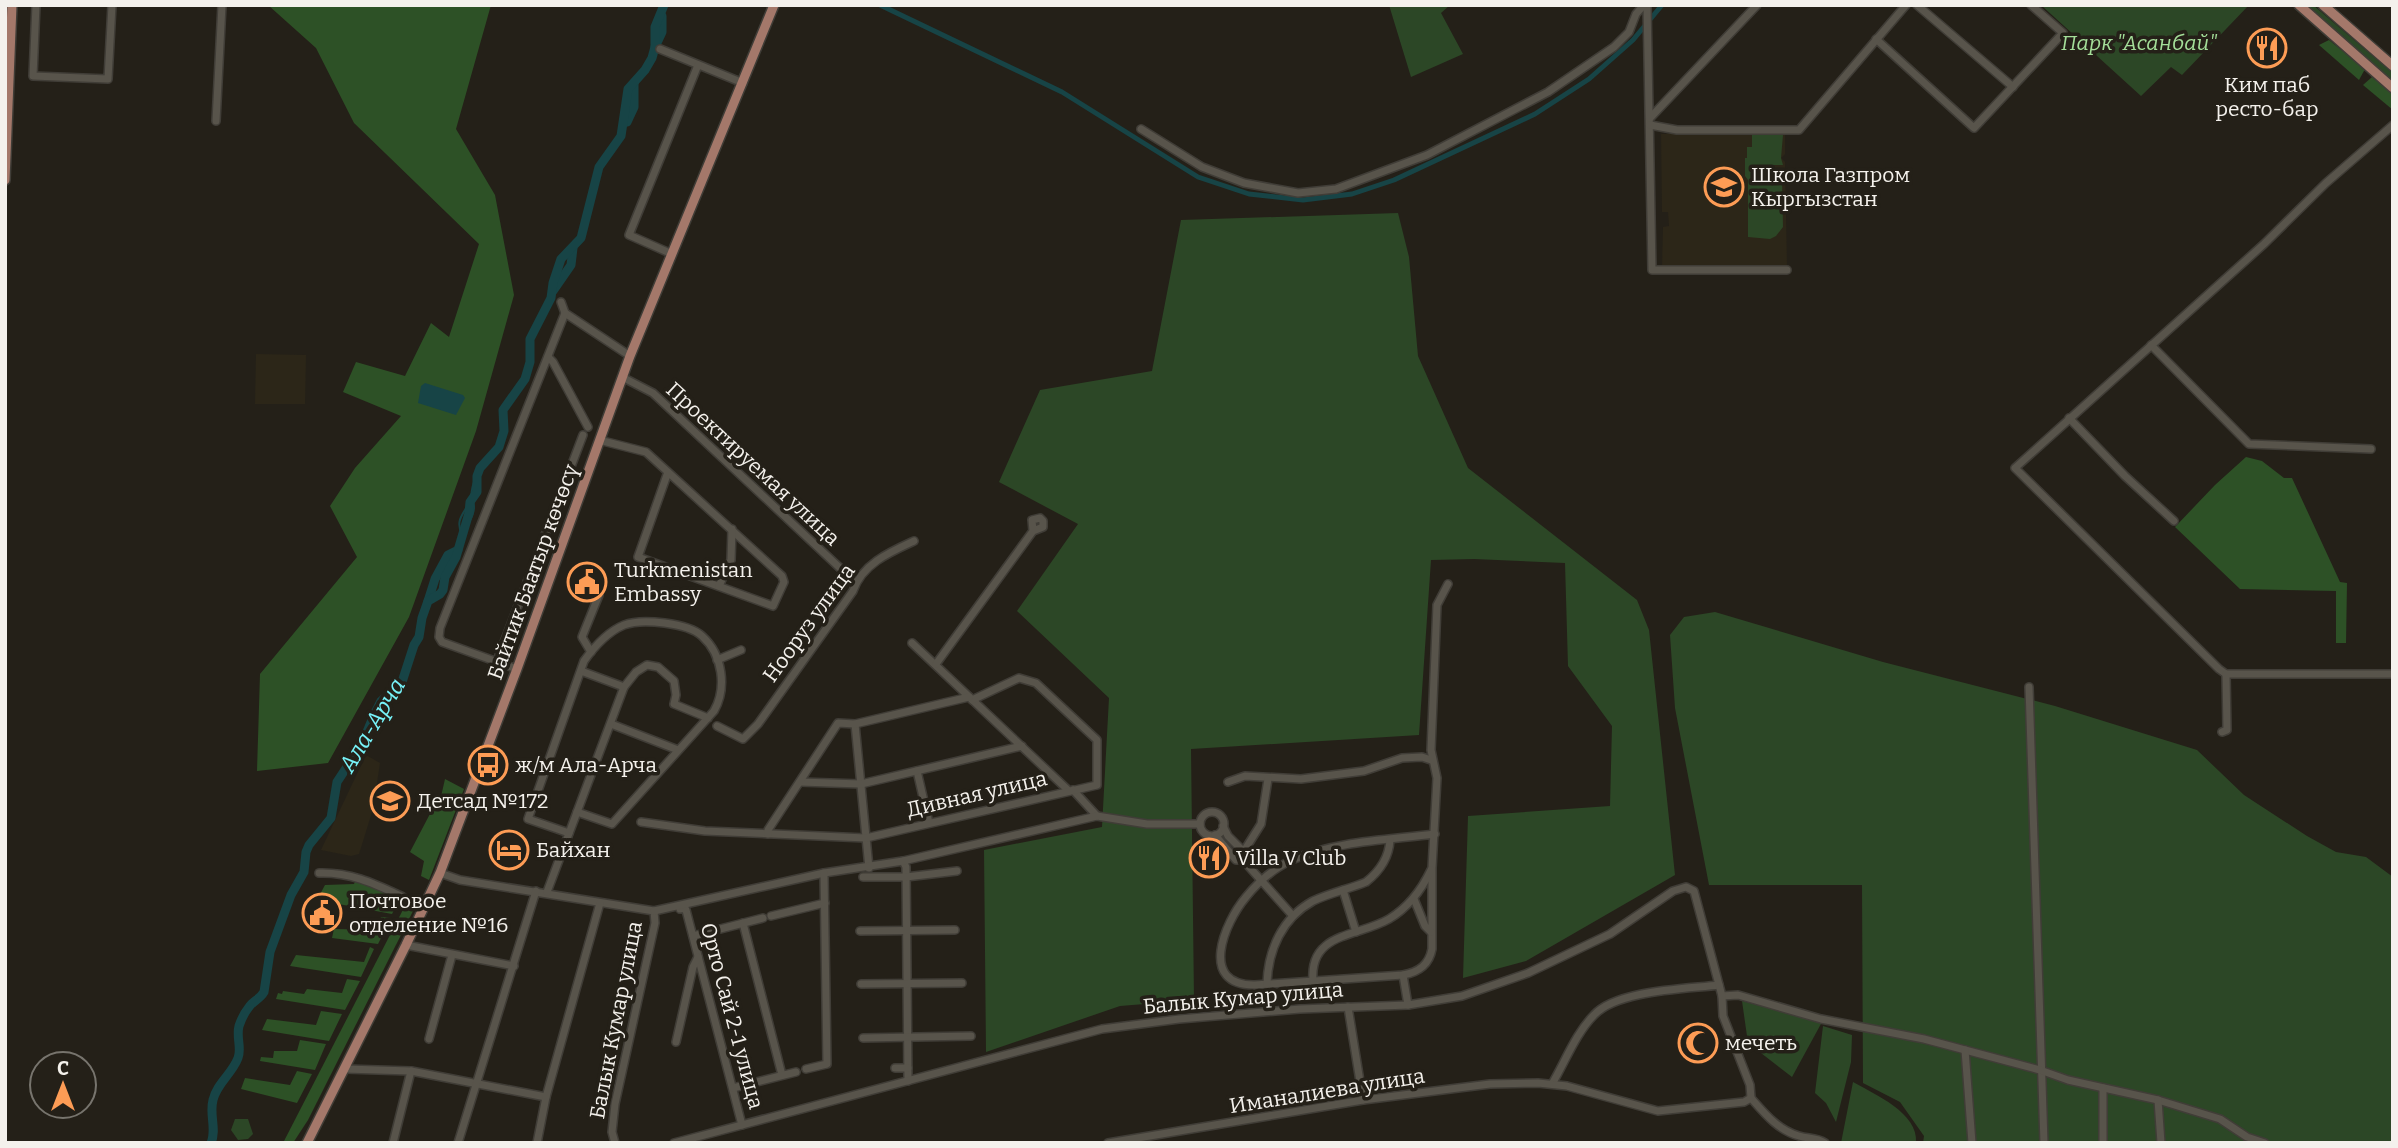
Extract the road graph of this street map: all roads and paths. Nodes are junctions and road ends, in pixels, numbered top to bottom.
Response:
1 (12, 5) edge
2 (36, 5) edge
3 (112, 5) edge
4 (222, 5) edge
5 (774, 5) edge
6 (1646, 5) edge
7 (1756, 5) edge
8 (1892, 5) edge
9 (1906, 5) edge
10 (1917, 5) edge
11 (2031, 5) edge
12 (2299, 5) edge
13 (2323, 5) edge
14 (1900, 12) junction
15 (1876, 39) junction
16 (660, 50) dead end
17 (698, 65) junction
18 (2393, 66) edge
19 (743, 83) junction
20 (2012, 87) junction
21 (2393, 88) edge
22 (216, 121) dead end
23 (1650, 122) junction
24 (2393, 125) edge
25 (1141, 129) dead end
26 (5, 180) edge
27 (672, 254) junction
28 (1787, 270) dead end
29 (561, 302) dead end
30 (565, 313) junction
31 (2151, 345) junction
32 (630, 356) junction
33 (548, 357) junction
34 (622, 377) junction
35 (2069, 418) junction
36 (588, 427) dead end
37 (583, 435) dead end
38 (599, 440) junction
39 (2371, 449) dead end
40 (668, 472) junction
41 (2174, 521) dead end
42 (732, 528) junction
43 (1033, 531) dead end
44 (914, 541) dead end
45 (856, 583) junction
46 (1448, 584) dead end
47 (719, 586) junction
48 (599, 595) dead end
49 (912, 643) dead end
50 (741, 650) dead end
51 (591, 652) junction
52 (717, 660) junction
53 (497, 662) junction
54 (936, 664) junction
55 (517, 669) junction
56 (581, 671) junction
57 (2226, 674) junction
58 (2393, 674) edge
59 (624, 687) junction
60 (2029, 687) dead end
61 (971, 699) junction
62 (708, 718) junction
63 (611, 724) junction
64 (855, 724) junction
65 (717, 726) dead end
66 (2222, 732) dead end
67 (1021, 746) junction
68 (678, 750) junction
69 (1431, 760) junction
70 (917, 771) junction
71 (1268, 779) junction
72 (800, 782) junction
73 (1228, 782) dead end
74 (861, 784) junction
75 (1071, 791) junction
76 (577, 812) junction
77 (1097, 816) junction
78 (641, 822) dead end
79 (929, 823) junction
80 (1200, 824) junction
81 (1223, 826) junction
82 (569, 833) junction
83 (768, 834) junction
84 (1435, 834) junction
85 (1215, 835) junction
86 (866, 838) junction
87 (1390, 840) junction
88 (1244, 851) junction
89 (1243, 860) junction
90 (903, 861) junction
91 (869, 868) junction
92 (1432, 868) junction
93 (957, 871) dead end
94 (319, 873) dead end
95 (439, 873) junction
96 (824, 873) junction
97 (863, 877) dead end
98 (906, 877) junction
99 (1261, 881) junction
100 (1343, 890) junction
101 (536, 891) junction
102 (547, 892) junction
103 (403, 897) dead end
104 (1414, 899) junction
105 (600, 903) junction
106 (825, 903) junction
107 (654, 913) junction
108 (1293, 916) junction
109 (743, 923) junction
110 (906, 930) junction
111 (955, 930) dead end
112 (860, 931) dead end
113 (1356, 932) junction
114 (1431, 932) junction
115 (693, 936) junction
116 (406, 945) junction
117 (452, 955) junction
118 (699, 956) junction
119 (514, 966) junction
120 (1403, 975) junction
121 (1313, 981) junction
122 (962, 983) dead end
123 (907, 984) junction
124 (862, 985) dead end
125 (1267, 985) junction
126 (1719, 985) junction
127 (1722, 996) junction
128 (1408, 1004) junction
129 (1348, 1007) junction
130 (971, 1036) dead end
131 (908, 1037) junction
132 (863, 1038) dead end
133 (429, 1039) dead end
134 (676, 1042) dead end
135 (1965, 1049) junction
136 (895, 1068) dead end
137 (908, 1068) junction
138 (345, 1069) junction
139 (806, 1069) dead end
140 (2040, 1070) junction
141 (411, 1071) junction
142 (796, 1072) dead end
143 (782, 1075) junction
144 (908, 1081) junction
145 (478, 1084) junction
146 (1552, 1084) junction
147 (733, 1088) junction
148 (2103, 1088) junction
149 (547, 1097) junction
150 (1751, 1098) junction
151 (1363, 1100) junction
152 (2158, 1100) junction
153 (743, 1125) junction
154 (307, 1143) edge
155 (393, 1143) edge
156 (458, 1143) edge
157 (537, 1143) edge
158 (615, 1143) edge
159 (674, 1143) edge
160 (1108, 1143) edge
161 (1825, 1143) edge
162 (1972, 1143) edge
163 (2044, 1143) edge
164 (2103, 1143) edge
165 (2161, 1143) edge
166 (2265, 1143) edge

1 - 26 main road
2 - 3 street
4 - 22 street
5 - 19 main road, Байтик Баатыр көчөсү
6 - 23 street
6 - 25 street
7 - 23 street
8 - 14 street
9 - 14 street
10 - 20 street
11 - 20 street
12 - 21 main road
13 - 18 main road
14 - 15 street
15 - 20 street
15 - 23 street
16 - 17 street
17 - 19 street
17 - 27 street
19 - 27 main road, Байтик Баатыр көчөсү
23 - 28 street
24 - 31 street
27 - 32 main road, Байтик Баатыр көчөсү
29 - 30 street
30 - 32 street
30 - 33 street
31 - 35 street
31 - 39 street
32 - 34 main road, Байтик Баатыр көчөсү
33 - 36 street
33 - 53 street
34 - 38 main road, Байтик Баатыр көчөсү
34 - 45 street, Проектируемая улица
35 - 41 street
35 - 57 street
37 - 53 street
38 - 40 street
38 - 55 main road, Байтик Баатыр көчөсү
40 - 42 street
40 - 47 street
42 - 47 street
42 - 47 street
43 - 54 street
44 - 45 street, Нооруз улица
45 - 65 street, Нооруз улица
46 - 69 street
48 - 51 street
49 - 54 street
50 - 52 street
51 - 52 street
51 - 56 street
52 - 62 street
53 - 55 street
54 - 61 street
55 - 95 main road, Байтик Баатыр көчөсү
56 - 59 street
56 - 82 street
57 - 58 street
57 - 66 street
59 - 62 street
59 - 63 street
60 - 140 street
61 - 64 street
61 - 67 street
61 - 75 street, Дивная улица
62 - 68 street
63 - 68 street
63 - 76 street
64 - 72 street
64 - 74 street
67 - 70 street
67 - 75 street
68 - 76 street
69 - 71 street
69 - 84 street
70 - 74 street
70 - 79 street
71 - 73 street
71 - 88 street
72 - 74 street
72 - 83 street
74 - 86 street
75 - 77 street
75 - 79 street, Дивная улица
76 - 82 street
77 - 80 street
77 - 90 street
78 - 83 street, Дивная улица
79 - 86 street, Дивная улица
80 - 81 street
80 - 85 street
81 - 85 street
81 - 88 street
82 - 102 street
83 - 86 street, Дивная улица
84 - 87 street
84 - 92 street
85 - 89 street
86 - 91 street
87 - 99 street
87 - 100 street
88 - 89 street
89 - 99 street
90 - 91 street
90 - 98 street
91 - 96 street
92 - 104 street
92 - 114 street
93 - 98 street
94 - 103 street
95 - 101 street, Балык Кумар улица
95 - 116 main road, Байтик Баатыр көчөсү
96 - 106 street
96 - 107 street
97 - 98 street
98 - 110 street
99 - 108 street
99 - 125 street
100 - 108 street
100 - 113 street
101 - 102 street, Балык Кумар улица
101 - 119 street
102 - 105 street, Балык Кумар улица
104 - 113 street
104 - 114 street
105 - 107 street, Балык Кумар улица
105 - 149 street
106 - 109 street
106 - 139 street
107 - 115 street, Орто Сай 2-1 улица
107 - 158 street, Балык Кумар улица
108 - 125 street
109 - 115 street
109 - 143 street
110 - 111 street
110 - 112 street
110 - 123 street
113 - 121 street
114 - 120 street
115 - 118 street, Орто Сай 2-1 улица
116 - 117 street
116 - 138 main road, Байтик Баатыр көчөсү
117 - 119 street
117 - 133 street
118 - 134 street
118 - 147 street, Орто Сай 2-1 улица
119 - 145 street
120 - 121 street
120 - 128 street
121 - 125 street
122 - 123 street
123 - 124 street
123 - 131 street
126 - 127 street, Балык Кумар улица
126 - 128 street, Балык Кумар улица
126 - 146 street
127 - 135 street
127 - 150 street
128 - 129 street, Балык Кумар улица
129 - 144 street, Балык Кумар улица
129 - 151 street
130 - 131 street
131 - 132 street
131 - 137 street
135 - 140 street
135 - 162 street
136 - 137 street
137 - 144 street
138 - 141 street
138 - 154 main road, Байтик Баатыр көчөсү
140 - 148 street
140 - 163 street
141 - 145 street
141 - 155 street
142 - 143 street
143 - 147 street
144 - 153 street, Балык Кумар улица
145 - 149 street
145 - 156 street
146 - 150 street, Иманалиева улица
146 - 151 street, Иманалиева улица
147 - 153 street, Орто Сай 2-1 улица
148 - 152 street
148 - 164 street
149 - 157 street
150 - 161 street
151 - 160 street, Иманалиева улица
152 - 165 street
152 - 166 street
153 - 159 street, Балык Кумар улица

